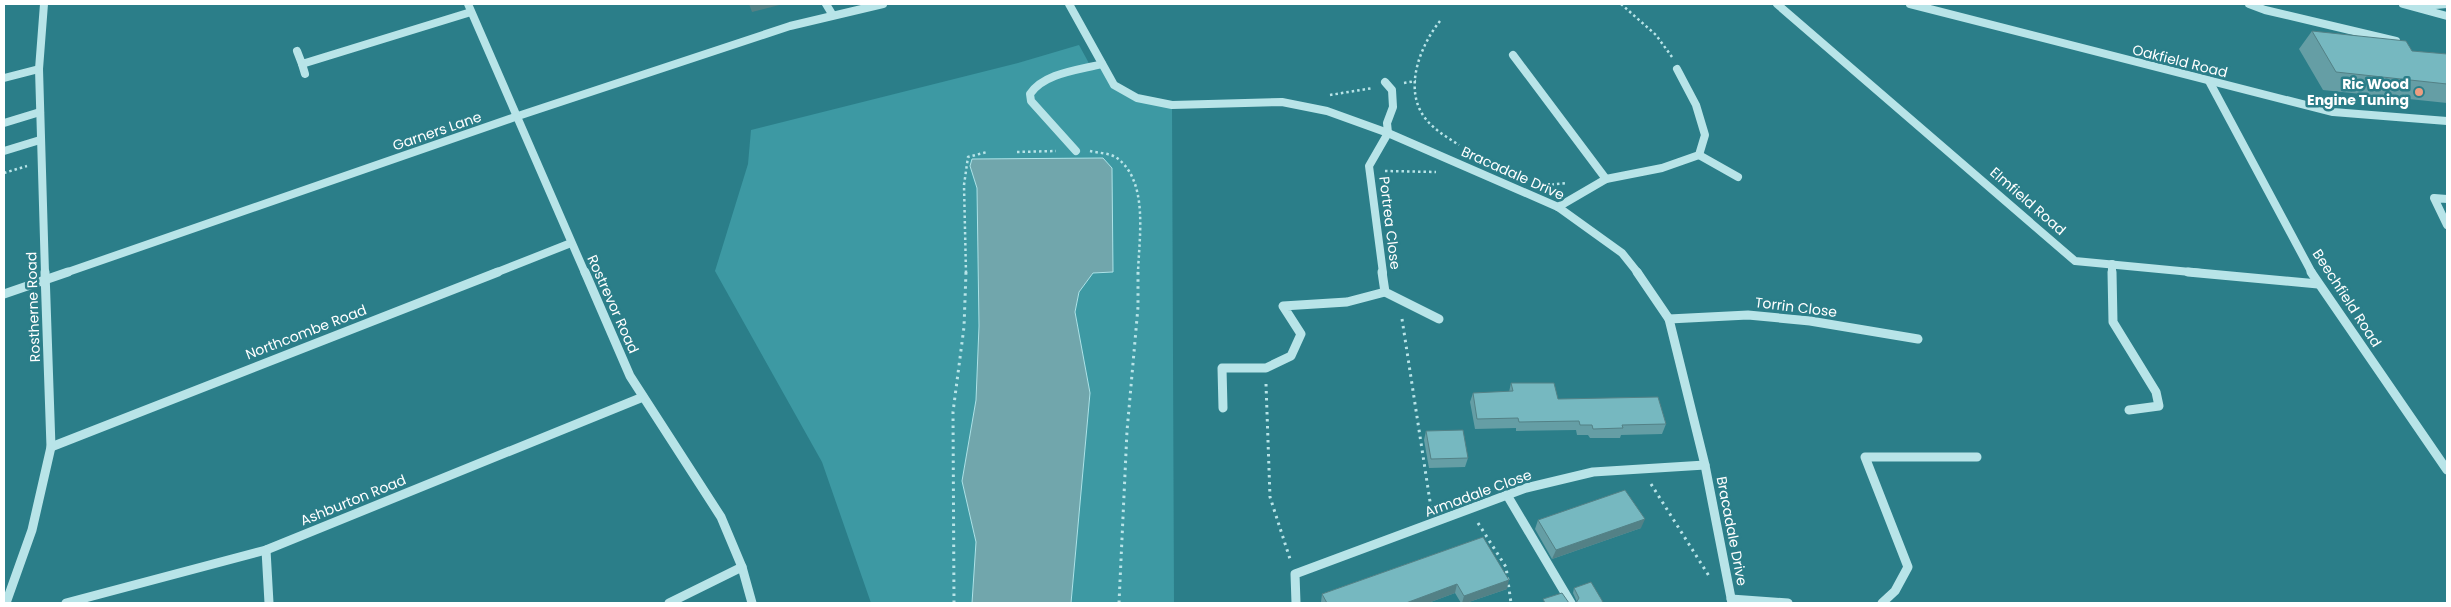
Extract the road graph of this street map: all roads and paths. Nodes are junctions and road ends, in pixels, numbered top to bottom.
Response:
1 (44, 4) edge
2 (826, 4) edge
3 (883, 4) edge
4 (1068, 4) edge
5 (1621, 4) edge
6 (1777, 4) edge
7 (1910, 4) edge
8 (2249, 4) edge
9 (2403, 4) edge
10 (2447, 4) edge
11 (470, 8) edge
12 (832, 14) junction
13 (2447, 16) edge
14 (1440, 21) dead end
15 (2399, 42) edge
16 (297, 51) dead end
17 (1513, 55) dead end
18 (302, 64) junction
19 (1102, 64) junction
20 (1677, 68) joint
21 (39, 69) junction
22 (305, 74) dead end
23 (4, 78) edge
24 (2209, 81) junction
25 (1386, 84) joint
26 (1321, 96) dead end
27 (40, 112) junction
28 (2334, 112) joint
29 (515, 117) junction
30 (2378, 117) joint
31 (2447, 122) edge
32 (4, 123) edge
33 (1388, 133) junction
34 (40, 140) junction
35 (1465, 150) dead end
36 (4, 151) edge
37 (1076, 151) junction
38 (987, 152) dead end
39 (1017, 152) dead end
40 (1699, 155) junction
41 (41, 162) junction
42 (1370, 171) junction
43 (1439, 172) dead end
44 (4, 173) edge
45 (1738, 177) dead end
46 (1603, 181) junction
47 (1542, 185) dead end
48 (2447, 199) edge
49 (1558, 206) junction
50 (2447, 225) edge
51 (571, 243) junction
52 (2112, 264) junction
53 (46, 280) junction
54 (2318, 284) junction
55 (1385, 292) junction
56 (4, 294) edge
57 (1399, 299) junction
58 (1439, 319) dead end
59 (1669, 319) junction
60 (1918, 338) dead end
61 (1266, 368) junction
62 (643, 397) junction
63 (1223, 408) dead end
64 (2129, 410) dead end
65 (51, 447) junction
66 (1977, 458) dead end
67 (1705, 465) junction
68 (1641, 469) junction
69 (2447, 470) edge
70 (1507, 496) junction
71 (1470, 510) junction
72 (1433, 523) junction
73 (266, 550) junction
74 (742, 567) junction
75 (1295, 574) junction
76 (1711, 578) dead end
77 (1732, 601) edge
78 (6, 603) edge
79 (66, 603) edge
80 (269, 603) edge
81 (669, 603) edge
82 (752, 603) edge
83 (954, 603) edge
84 (1119, 603) edge
85 (1296, 603) edge
86 (1511, 603) edge
87 (1571, 603) edge
88 (1788, 603) edge
89 (1882, 603) edge

1 - 21 street, Rostherne Road
2 - 12 street
3 - 12 street, Garners Lane
4 - 19 street, Bracadale Drive
5 - 20 path
6 - 52 street, Elmfield Road
7 - 24 street, Oakfield Road
8 - 15 street
9 - 10 street
9 - 13 street
11 - 18 street
11 - 29 street, Rostrevor Road
12 - 29 street, Garners Lane
14 - 35 path
16 - 18 street
17 - 46 street
18 - 22 street
19 - 33 street, Bracadale Drive
19 - 37 street
20 - 40 street
21 - 23 street
21 - 27 street, Rostherne Road
24 - 28 street, Oakfield Road
24 - 54 street, Beechfield Road
25 - 26 path
25 - 33 street
27 - 32 street
27 - 34 street, Rostherne Road
28 - 30 street, Oakfield Road
29 - 51 street, Rostrevor Road
29 - 53 street, Garners Lane
30 - 31 street, Oakfield Road
33 - 42 street, Portrea Close
33 - 49 street, Bracadale Drive
34 - 36 street
34 - 41 street, Rostherne Road
37 - 39 path
37 - 84 path
38 - 83 path
40 - 45 street
40 - 46 street
41 - 44 path
41 - 53 street, Rostherne Road
42 - 43 path
42 - 55 street, Portrea Close
46 - 47 path
46 - 49 street
48 - 50 street
49 - 59 street, Bracadale Drive
51 - 62 street, Rostrevor Road
51 - 65 street, Northcombe Road
52 - 54 street, Elmfield Road
52 - 64 street
53 - 56 street, Garners Lane
53 - 65 street, Rostherne Road
54 - 69 street, Beechfield Road
55 - 57 street
55 - 61 street
57 - 58 street
57 - 72 path
59 - 60 street, Torrin Close
59 - 67 street, Bracadale Drive
61 - 63 street
61 - 75 path
62 - 73 street, Ashburton Road
62 - 74 street, Rostrevor Road
65 - 78 street, Rostherne Road
66 - 89 street
67 - 68 street, Armadale Close
67 - 77 street, Bracadale Drive
68 - 70 street, Armadale Close
68 - 76 path
70 - 71 street, Armadale Close
70 - 87 street
71 - 72 street, Armadale Close
71 - 86 path
72 - 75 street, Armadale Close
73 - 79 street, Ashburton Road
73 - 80 street
74 - 81 street
74 - 82 street, Rostrevor Road
75 - 85 street
77 - 88 street

